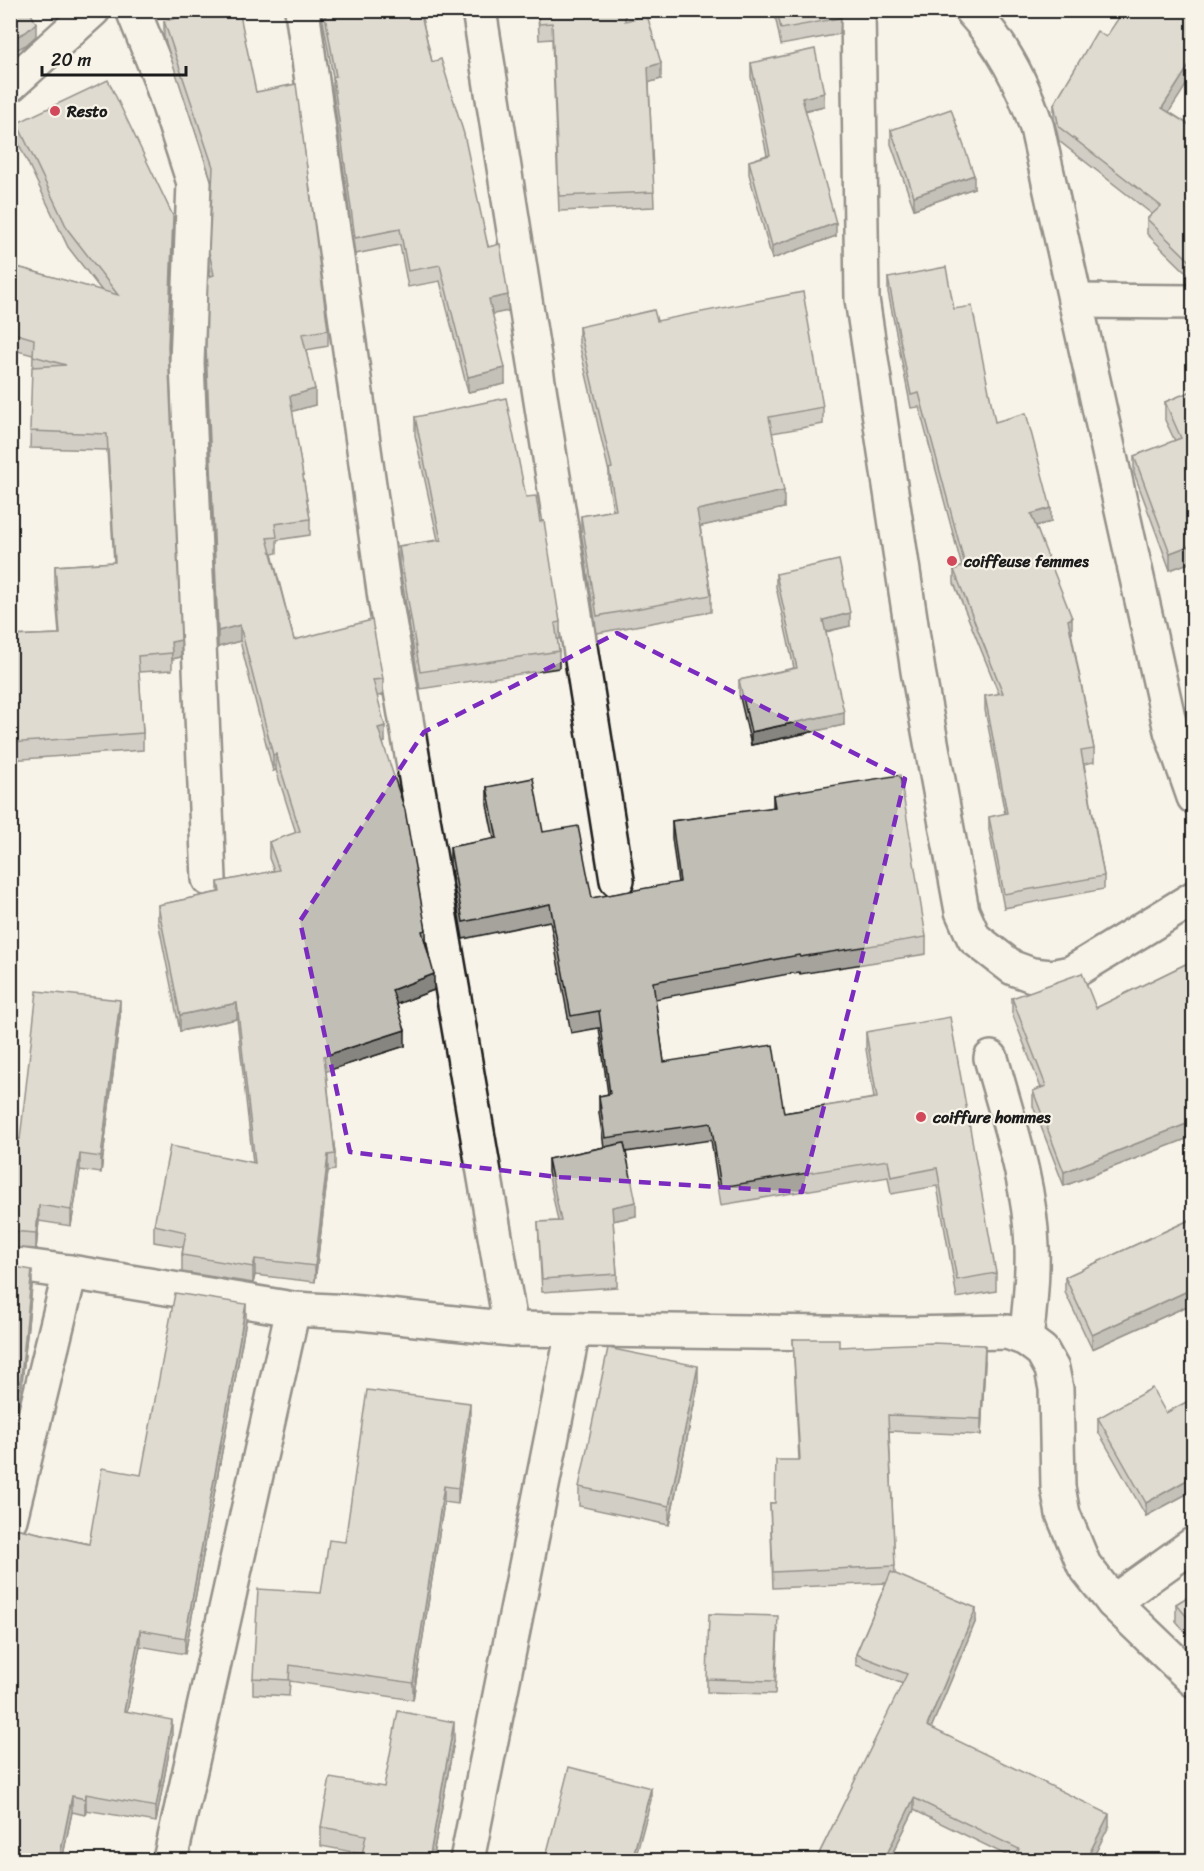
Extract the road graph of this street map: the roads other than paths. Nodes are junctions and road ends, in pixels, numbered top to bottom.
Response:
1 (93, 10) edge
2 (133, 10) edge
3 (302, 10) edge
4 (479, 10) edge
5 (858, 10) edge
6 (971, 10) edge
7 (10, 85) edge
8 (1075, 301) junction
9 (1194, 302) edge
10 (1194, 797) edge
11 (209, 879) dead end
12 (617, 880) dead end
13 (1194, 898) edge
14 (991, 1058) dead end
15 (10, 1264) edge
16 (70, 1272) junction
17 (293, 1310) junction
18 (511, 1329) junction
19 (573, 1332) junction
20 (1026, 1339) junction
21 (10, 1519) edge
22 (1194, 1544) edge
23 (1113, 1602) junction
24 (1194, 1680) edge
25 (170, 1860) edge
26 (467, 1860) edge

1 - 7 street
2 - 11 street
3 - 18 street
4 - 12 street
5 - 13 street
6 - 8 street
8 - 9 street
8 - 10 street
14 - 20 street
15 - 16 street
16 - 17 street
16 - 21 street
17 - 18 street
17 - 25 street
18 - 19 street
19 - 20 street
19 - 26 street
20 - 23 street
22 - 23 street
23 - 24 street

